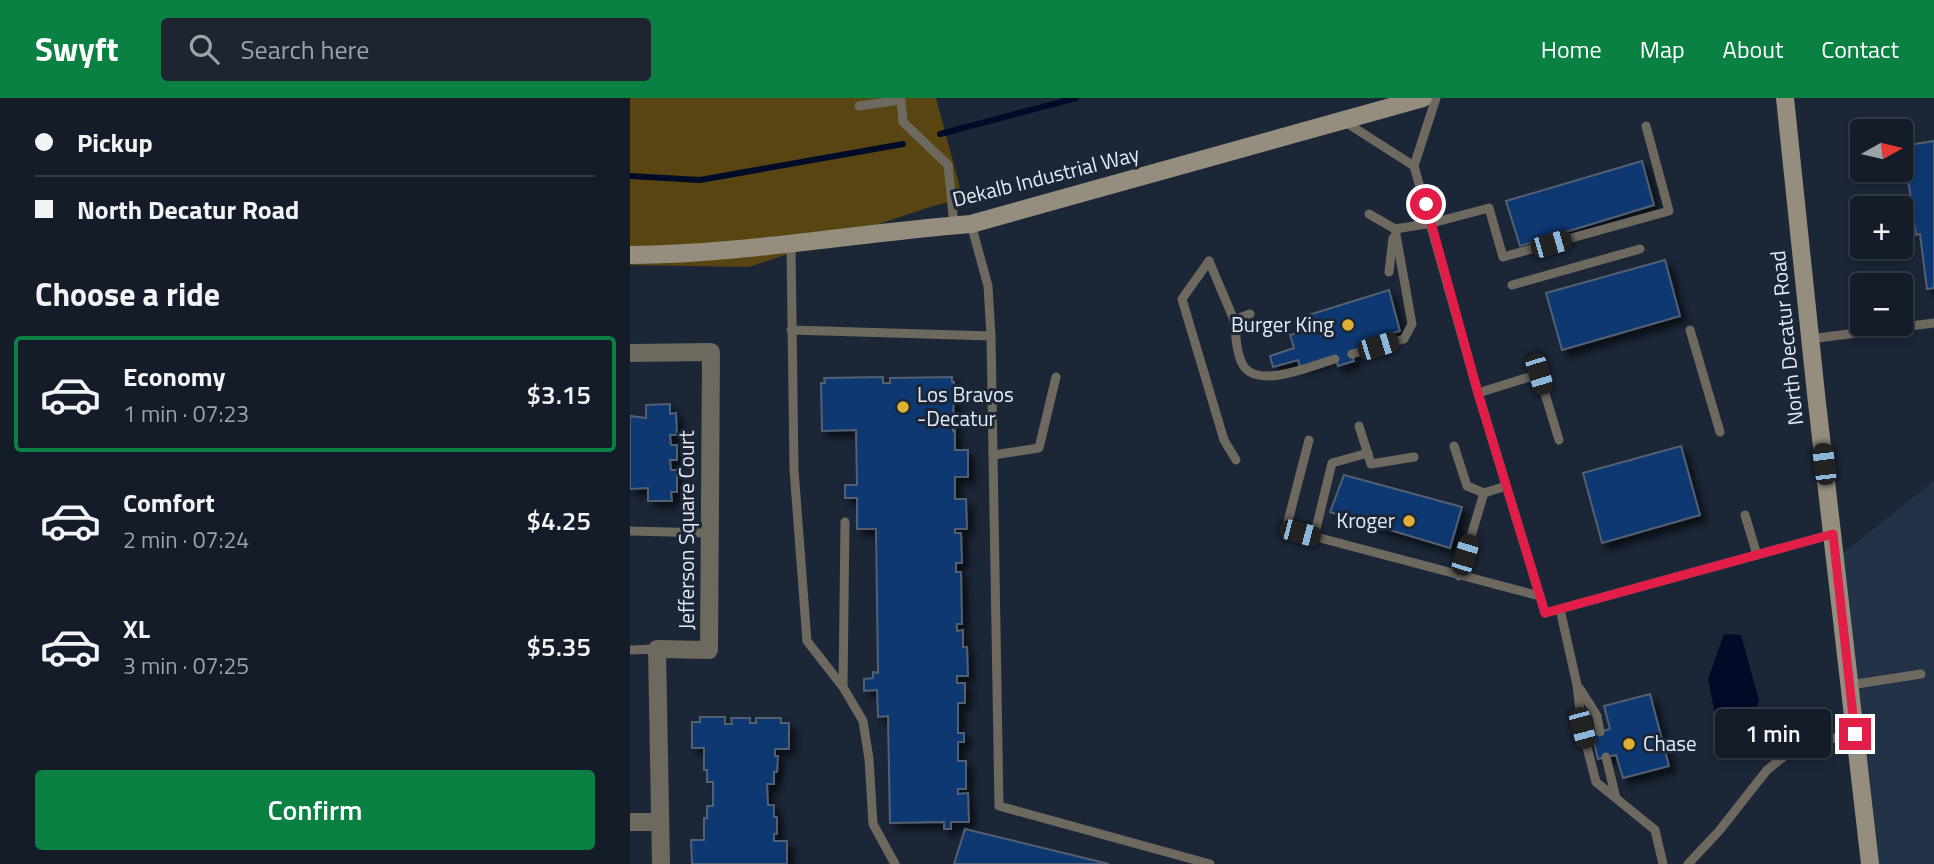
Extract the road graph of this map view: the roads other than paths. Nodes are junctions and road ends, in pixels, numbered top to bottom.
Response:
1 (1423, 98) edge
2 (1436, 98) edge
3 (1786, 98) edge
4 (1393, 102) edge
5 (859, 106) dead end
6 (1342, 120) junction
7 (1646, 126) dead end
8 (1414, 166) junction
9 (1369, 214) dead end
10 (1432, 223) junction
11 (962, 224) junction
12 (1395, 229) junction
13 (791, 245) junction
14 (1640, 248) dead end
15 (630, 255) edge
16 (1389, 271) dead end
17 (1511, 285) dead end
18 (1250, 314) dead end
19 (1234, 320) junction
20 (1934, 323) edge
21 (791, 330) junction
22 (1689, 330) dead end
23 (991, 335) junction
24 (1810, 340) junction
25 (630, 353) edge
26 (1352, 354) dead end
27 (1335, 359) dead end
28 (1056, 377) dead end
29 (1478, 393) junction
30 (1359, 426) dead end
31 (1720, 432) dead end
32 (1309, 440) dead end
33 (1559, 440) dead end
34 (1454, 446) dead end
35 (1368, 453) junction
36 (993, 456) junction
37 (1414, 457) dead end
38 (1236, 460) dead end
39 (1506, 486) junction
40 (1484, 493) junction
41 (1745, 515) dead end
42 (845, 522) dead end
43 (630, 531) edge
44 (709, 533) junction
45 (1833, 534) junction
46 (1314, 537) junction
47 (1757, 555) junction
48 (1459, 576) junction
49 (1540, 596) junction
50 (1560, 609) junction
51 (657, 649) junction
52 (630, 650) edge
53 (1921, 674) dead end
54 (1577, 685) junction
55 (1850, 685) junction
56 (844, 687) junction
57 (1600, 732) dead end
58 (1855, 734) junction
59 (1606, 757) dead end
60 (1616, 798) junction
61 (630, 822) edge
62 (659, 822) junction
63 (661, 864) edge
64 (895, 864) edge
65 (1210, 864) edge
66 (1663, 864) edge
67 (1688, 864) edge
68 (1870, 864) edge

1 - 4 main road, Dekalb Industrial Way
2 - 8 lane
3 - 24 main road, North Decatur Road
4 - 6 main road, Dekalb Industrial Way
5 - 11 lane
6 - 8 lane
6 - 11 main road, Dekalb Industrial Way
7 - 10 lane
8 - 10 lane
9 - 12 lane
10 - 12 lane
10 - 29 lane
11 - 13 main road, Dekalb Industrial Way
11 - 23 lane
12 - 16 lane
12 - 26 lane
13 - 15 main road, Dekalb Industrial Way
13 - 21 lane
14 - 17 lane
18 - 19 lane
19 - 27 lane
19 - 38 lane
20 - 24 lane
21 - 23 lane
21 - 56 lane
22 - 31 lane
23 - 36 lane
24 - 45 main road, North Decatur Road
25 - 44 street, Jefferson Square Court
28 - 36 lane
29 - 33 lane
29 - 39 lane
30 - 35 lane
32 - 46 lane
34 - 40 lane
35 - 37 lane
35 - 46 lane
36 - 65 lane
39 - 40 lane
39 - 49 lane
40 - 48 lane
41 - 47 lane
42 - 56 lane
43 - 44 lane
44 - 51 street, Jefferson Square Court
45 - 47 lane
45 - 55 main road, North Decatur Road
46 - 48 lane
47 - 50 lane
48 - 49 lane
49 - 50 lane
50 - 54 lane
51 - 52 lane
51 - 62 street, Jefferson Square Court
53 - 55 lane
54 - 57 lane
54 - 60 lane
55 - 58 main road, North Decatur Road
56 - 64 lane
58 - 67 lane
58 - 68 main road, North Decatur Road
59 - 60 lane
60 - 66 lane
61 - 62 street
62 - 63 street, Jefferson Square Court

